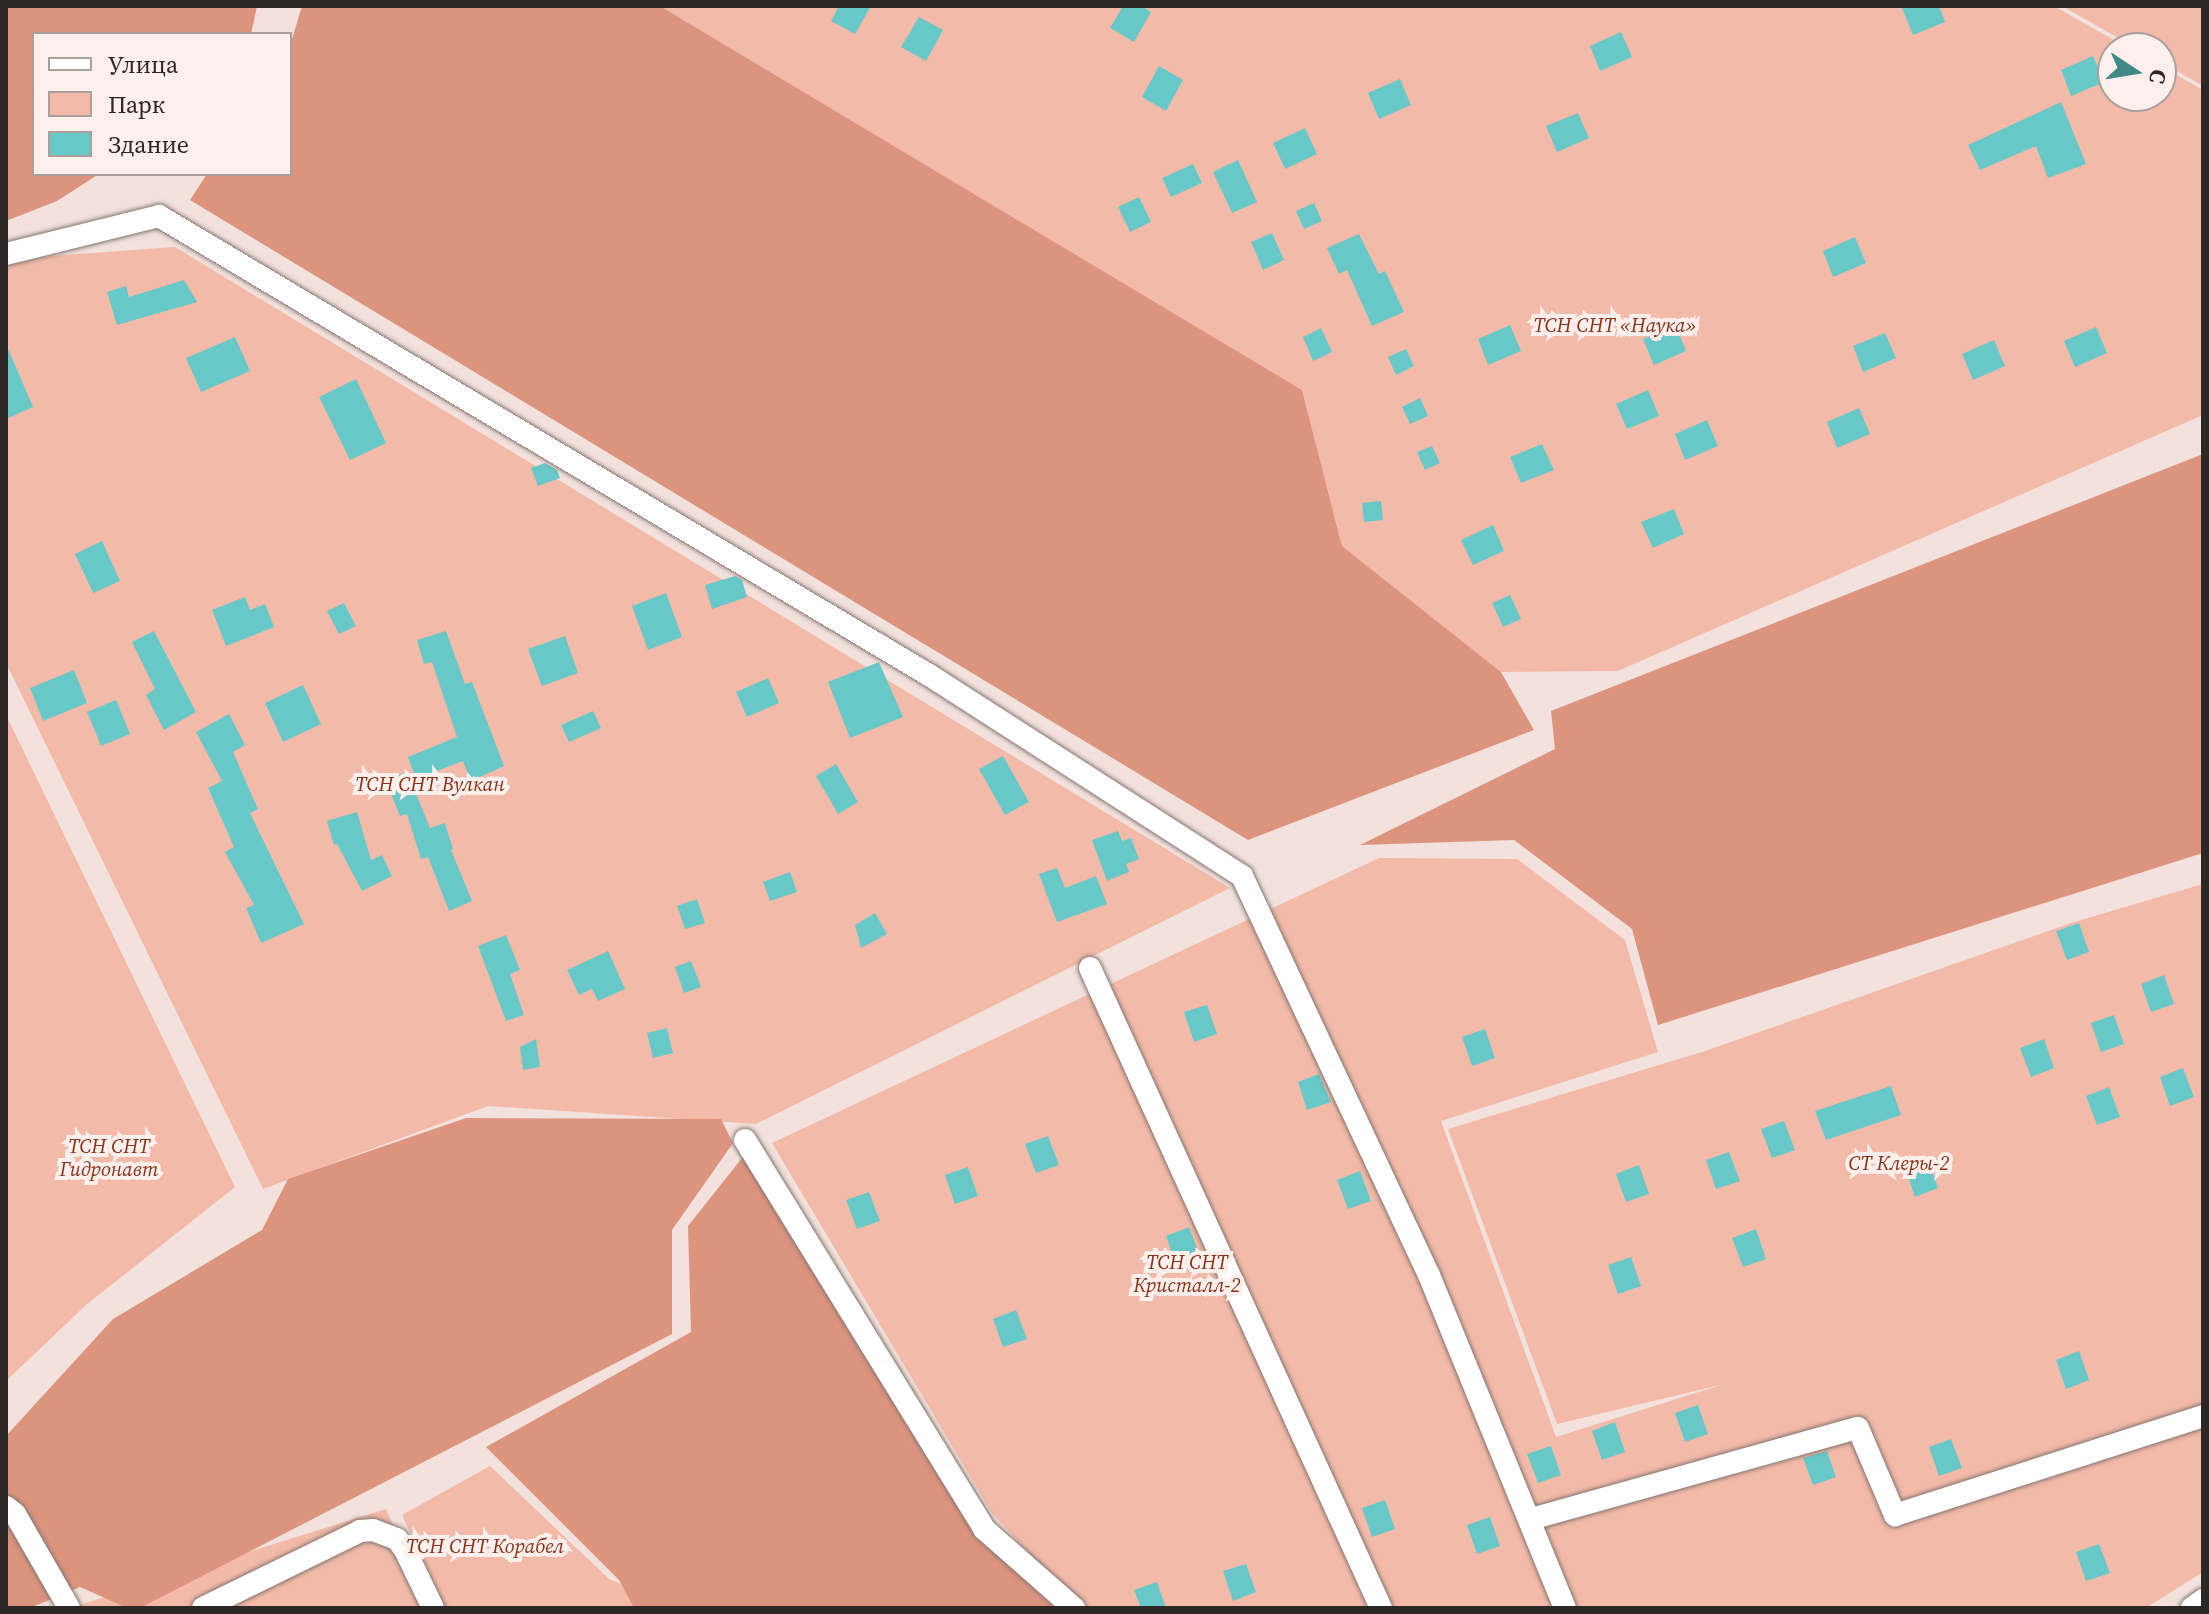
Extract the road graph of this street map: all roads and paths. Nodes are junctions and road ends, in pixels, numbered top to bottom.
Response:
1 (6, 254) edge
2 (1090, 968) dead end
3 (745, 1140) dead end
4 (2203, 1416) edge
5 (6, 1507) edge
6 (1531, 1519) junction
7 (2203, 1600) edge
8 (69, 1608) edge
9 (203, 1608) edge
10 (433, 1608) edge
11 (1074, 1608) edge
12 (1381, 1608) edge
13 (1565, 1608) edge
14 (2192, 1608) edge

1 - 6 street
2 - 12 street
3 - 11 street
4 - 6 street
5 - 8 street
6 - 13 street
7 - 14 street
9 - 10 street

